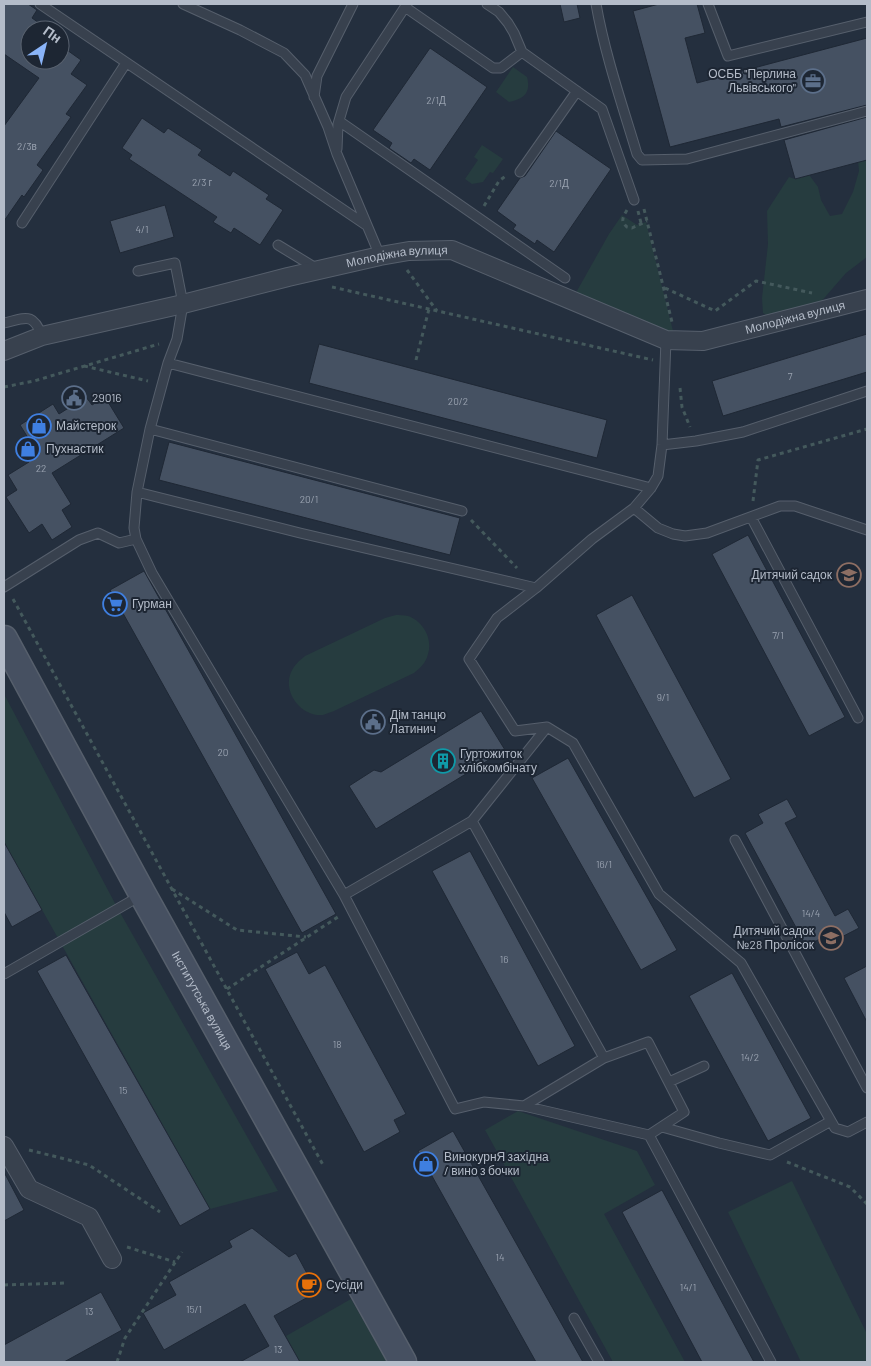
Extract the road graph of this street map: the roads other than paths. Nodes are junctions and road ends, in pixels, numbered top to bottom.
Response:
1 (40, 4) edge
2 (183, 4) edge
3 (352, 4) edge
4 (487, 4) edge
5 (596, 4) edge
6 (708, 4) edge
7 (406, 5) edge
8 (867, 22) edge
9 (522, 52) junction
10 (126, 63) junction
11 (577, 91) junction
12 (314, 97) junction
13 (867, 111) edge
14 (339, 121) junction
15 (337, 154) junction
16 (520, 172) dead end
17 (634, 200) dead end
18 (22, 223) dead end
19 (366, 225) junction
20 (278, 245) dead end
21 (387, 255) junction
22 (138, 271) dead end
23 (322, 278) junction
24 (565, 278) dead end
25 (867, 298) edge
26 (183, 304) junction
27 (4, 322) edge
28 (42, 336) junction
29 (671, 340) junction
30 (4, 351) edge
31 (168, 363) junction
32 (867, 392) edge
33 (150, 429) junction
34 (662, 445) junction
35 (651, 488) junction
36 (137, 492) junction
37 (634, 508) junction
38 (462, 511) road end
39 (751, 517) junction
40 (867, 530) edge
41 (136, 540) junction
42 (5, 586) edge
43 (536, 588) junction
44 (4, 639) edge
45 (858, 718) dead end
46 (547, 727) junction
47 (472, 821) junction
48 (735, 840) dead end
49 (344, 894) junction
50 (143, 895) junction
51 (4, 974) edge
52 (604, 1058) junction
53 (704, 1066) dead end
54 (669, 1082) junction
55 (867, 1088) edge
56 (524, 1106) junction
57 (831, 1121) junction
58 (867, 1122) edge
59 (662, 1127) junction
60 (649, 1135) junction
61 (4, 1146) edge
62 (112, 1259) dead end
63 (574, 1318) dead end
64 (403, 1362) edge
65 (599, 1362) edge
66 (771, 1362) edge

1 - 10 lane
2 - 12 lane
3 - 12 lane
4 - 9 lane
5 - 13 lane
6 - 8 lane
7 - 9 lane
7 - 14 lane
9 - 11 lane
10 - 18 lane
10 - 19 lane
11 - 16 lane
11 - 17 lane
12 - 15 lane
14 - 15 lane
14 - 24 lane
15 - 19 lane
19 - 21 lane
20 - 23 lane
21 - 23 street, Молодіжна вулиця
21 - 29 street, Молодіжна вулиця
22 - 26 lane
23 - 26 street, Молодіжна вулиця
25 - 29 street, Молодіжна вулиця
26 - 28 street, Молодіжна вулиця
26 - 31 lane
27 - 28 lane
28 - 30 street, Молодіжна вулиця
29 - 34 lane
31 - 33 lane
31 - 35 lane
32 - 34 lane
33 - 36 lane
33 - 38 lane
34 - 35 lane
35 - 37 lane
36 - 41 lane
36 - 43 lane
37 - 39 lane
37 - 43 lane
39 - 40 lane
39 - 45 lane
41 - 42 lane
41 - 49 lane
43 - 46 lane
44 - 50 street, Інститутська вулиця
46 - 47 lane
46 - 57 lane
47 - 49 lane
47 - 52 lane
48 - 55 lane
49 - 56 lane
50 - 51 lane
50 - 64 street, Інститутська вулиця
52 - 54 lane
52 - 56 lane
53 - 54 lane
54 - 59 lane
56 - 60 lane
57 - 58 lane
57 - 59 lane
59 - 60 lane
60 - 66 lane
61 - 62 street
63 - 65 lane

